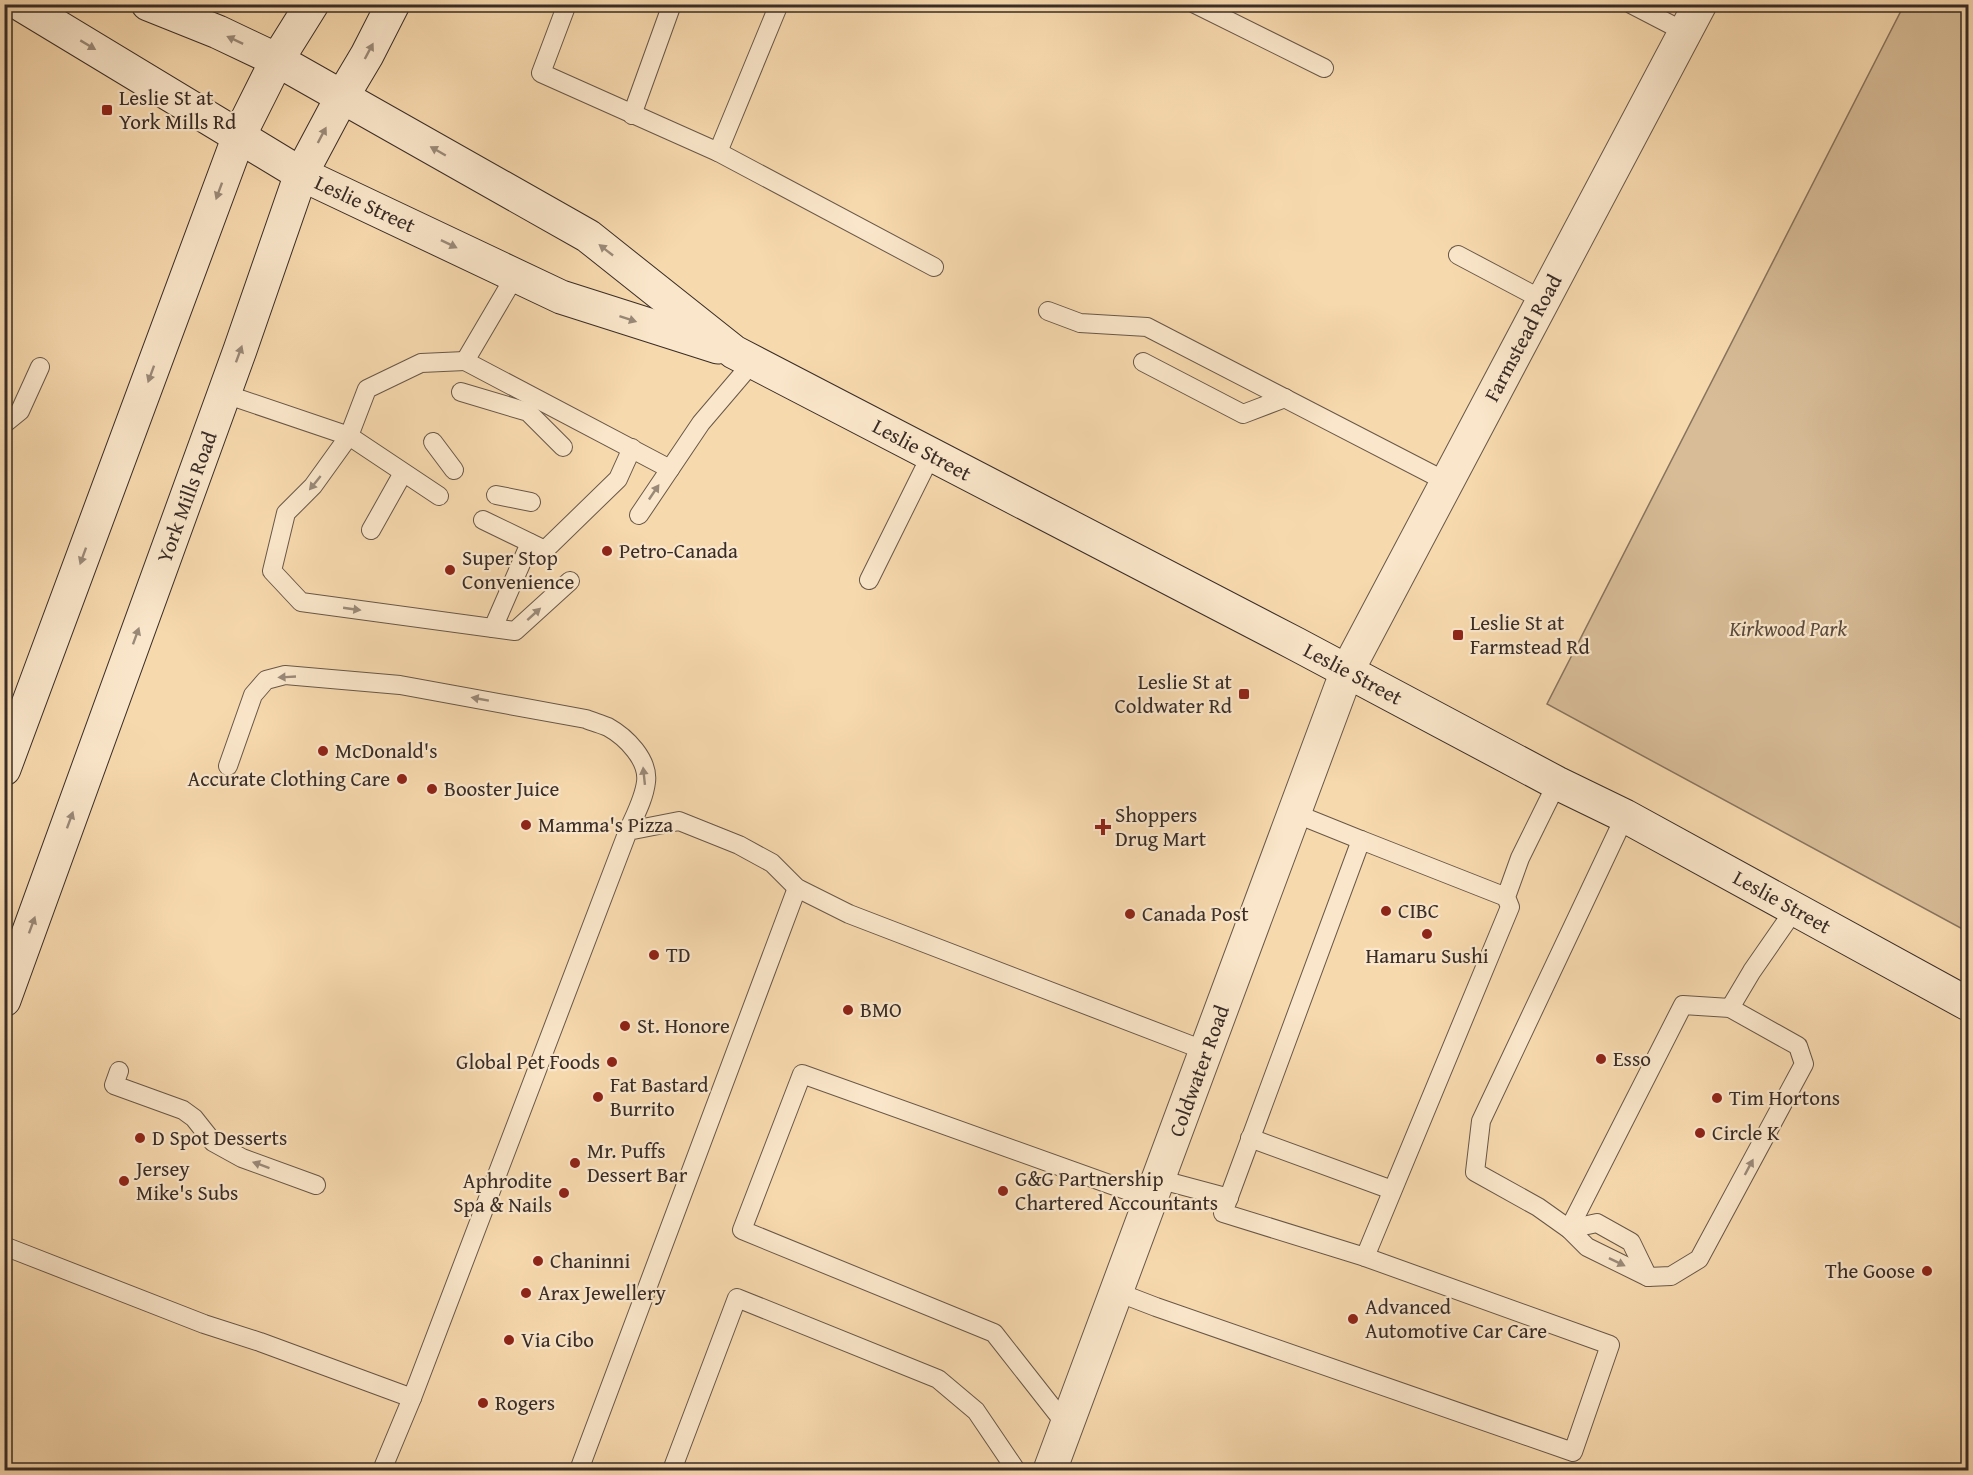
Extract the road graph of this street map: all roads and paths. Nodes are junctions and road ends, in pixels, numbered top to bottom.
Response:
1 (20, 4) edge
2 (148, 4) edge
3 (312, 4) edge
4 (393, 4) edge
5 (567, 4) edge
6 (672, 4) edge
7 (779, 4) edge
8 (1196, 4) edge
9 (1631, 4) edge
10 (1693, 18) edge
11 (277, 60) junction
12 (1324, 68) dead end
13 (342, 97) junction
14 (632, 115) junction
15 (239, 136) junction
16 (718, 152) junction
17 (301, 174) junction
18 (1458, 255) dead end
19 (934, 267) dead end
20 (515, 276) junction
21 (1543, 300) junction
22 (1048, 311) dead end
23 (743, 357) junction
24 (465, 361) junction
25 (1143, 362) dead end
26 (40, 367) dead end
27 (461, 392) dead end
28 (225, 394) junction
29 (1285, 399) junction
30 (492, 409) dead end
31 (531, 413) junction
32 (4, 424) edge
33 (349, 436) junction
34 (433, 442) dead end
35 (562, 447) dead end
36 (632, 448) junction
37 (931, 455) junction
38 (670, 468) junction
39 (454, 470) dead end
40 (403, 473) junction
41 (1447, 482) junction
42 (496, 495) dead end
43 (439, 496) dead end
44 (531, 502) dead end
45 (639, 515) dead end
46 (483, 520) dead end
47 (371, 530) dead end
48 (530, 543) junction
49 (869, 580) dead end
50 (570, 581) dead end
51 (493, 628) junction
52 (1347, 671) junction
53 (228, 766) dead end
54 (4, 769) edge
55 (1557, 783) junction
56 (1294, 813) junction
57 (1625, 816) junction
58 (628, 831) junction
59 (1361, 840) junction
60 (797, 888) junction
61 (1506, 897) junction
62 (1795, 909) junction
63 (4, 1000) edge
64 (1968, 1004) edge
65 (1730, 1008) junction
66 (1206, 1051) junction
67 (119, 1071) dead end
68 (1250, 1138) junction
69 (316, 1185) dead end
70 (1155, 1189) junction
71 (1392, 1190) junction
72 (1228, 1198) junction
73 (1569, 1229) junction
74 (4, 1246) edge
75 (1365, 1257) junction
76 (1648, 1277) junction
77 (1117, 1292) junction
78 (412, 1398) junction
79 (1067, 1426) junction
80 (382, 1470) edge
81 (579, 1470) edge
82 (672, 1470) edge
83 (1016, 1470) edge
84 (1050, 1470) edge

1 -> 15 main road, Leslie Street
11 -> 2 main road, Leslie Street
3 - 11 main road
13 -> 4 main road, York Mills Road
5 - 14 lane
6 - 14 lane
7 - 16 lane
8 - 12 lane
9 - 10 lane
10 - 21 main road, Farmstead Road
11 - 13 main road, Leslie Street
11 - 15 main road
17 -> 13 main road, York Mills Road
23 -> 13 main road, Leslie Street
14 - 16 lane
15 - 17 main road, Leslie Street
15 -> 54 main road
16 - 19 lane
17 -> 20 main road, Leslie Street
28 -> 17 main road, York Mills Road
18 - 21 lane
20 -> 23 main road, Leslie Street
20 - 24 lane
21 - 41 main road, Farmstead Road
22 - 29 lane
23 - 37 main road, Leslie Street
23 - 38 lane
24 - 31 lane
24 - 33 lane
25 - 29 lane
26 - 32 lane
27 - 31 lane
28 - 33 lane
63 -> 28 main road, York Mills Road
29 - 41 lane
30 - 31 lane
31 - 35 lane
31 - 36 lane
33 - 40 lane
33 -> 51 lane
34 - 39 lane
36 - 38 lane
36 - 48 lane
37 - 49 lane
37 - 52 main road, Leslie Street
45 -> 38 lane
40 - 43 lane
40 - 47 lane
41 - 52 main road, Farmstead Road
42 - 44 lane
46 - 48 lane
48 - 51 lane
51 -> 50 lane
52 - 55 main road, Leslie Street
52 - 56 main road, Coldwater Road
58 -> 53 lane
55 - 57 main road, Leslie Street
55 - 61 lane
56 - 59 lane
56 - 66 main road, Coldwater Road
57 - 62 main road, Leslie Street
57 - 73 lane
58 - 60 lane
58 - 78 lane
59 - 61 lane
59 - 68 lane
60 - 66 lane
60 - 81 lane
61 - 71 lane
62 - 64 main road, Leslie Street
62 - 65 lane
65 - 73 lane
76 -> 65 lane
66 - 70 main road, Coldwater Road
69 -> 67 lane
68 - 71 lane
68 - 72 lane
70 - 72 lane
70 - 77 main road, Coldwater Road
70 - 79 lane
71 - 75 lane
72 - 75 lane
73 -> 76 lane
73 - 76 lane
74 - 78 lane
75 - 77 lane
77 - 79 main road, Coldwater Road
78 - 80 lane
79 - 84 main road, Coldwater Road
82 - 83 lane

